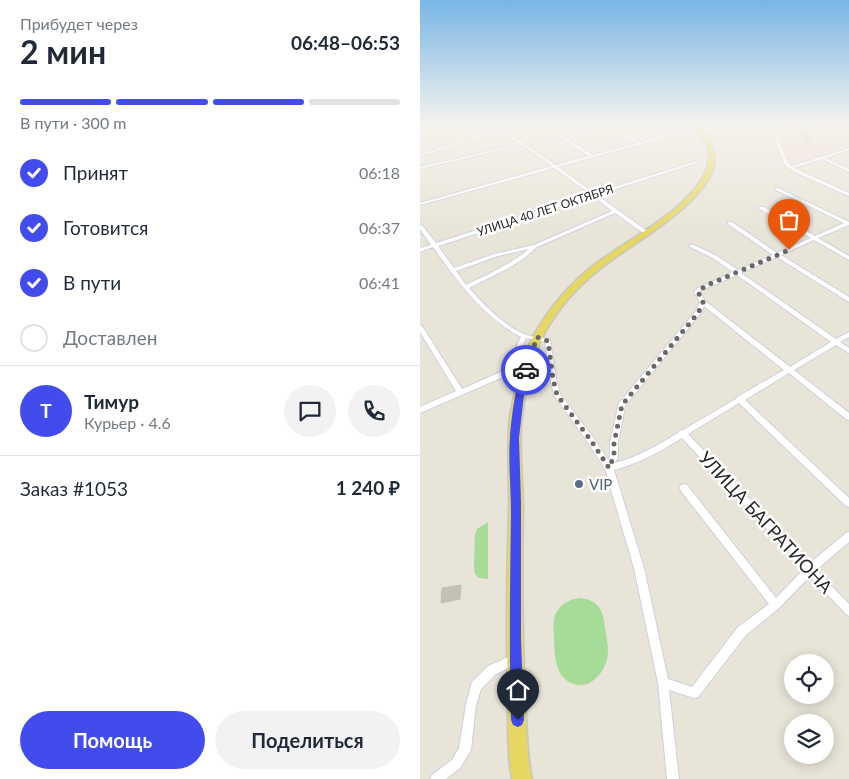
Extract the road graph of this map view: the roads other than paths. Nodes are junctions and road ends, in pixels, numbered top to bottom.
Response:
1 (449, 161) edge
2 (549, 161) edge
3 (573, 161) edge
4 (698, 161) edge
5 (711, 161) edge
6 (786, 161) edge
7 (812, 161) edge
8 (829, 161) edge
9 (556, 166) junction
10 (420, 168) edge
11 (791, 168) junction
12 (849, 171) edge
13 (778, 189) dead end
14 (593, 195) junction
15 (849, 195) edge
16 (420, 204) edge
17 (762, 208) dead end
18 (616, 211) junction
19 (730, 222) dead end
20 (849, 223) edge
21 (420, 226) edge
22 (645, 232) junction
23 (814, 238) junction
24 (435, 245) junction
25 (534, 246) junction
26 (692, 246) dead end
27 (420, 250) edge
28 (777, 255) junction
29 (849, 258) edge
30 (453, 270) junction
31 (738, 273) junction
32 (466, 287) junction
33 (849, 300) edge
34 (703, 302) junction
35 (420, 327) edge
36 (849, 334) edge
37 (530, 336) junction
38 (835, 342) junction
39 (849, 351) edge
40 (790, 369) junction
41 (460, 392) junction
42 (739, 399) junction
43 (420, 410) edge
44 (849, 417) edge
45 (682, 433) junction
46 (609, 468) junction
47 (684, 488) dead end
48 (849, 503) edge
49 (849, 536) edge
50 (810, 569) junction
51 (776, 605) junction
52 (849, 611) edge
53 (515, 659) junction
54 (663, 683) junction
55 (436, 779) edge
56 (522, 779) edge
57 (673, 779) edge

1 - 10 street
2 - 9 street
3 - 9 street
4 - 14 street, УЛИЦА 40 ЛЕТ ОКТЯБРЯ
5 - 22 main road
6 - 11 street
7 - 11 street
8 - 12 street
9 - 14 street
9 - 16 street
11 - 15 street
13 - 20 street
14 - 18 street
14 - 24 street, УЛИЦА 40 ЛЕТ ОКТЯБРЯ
17 - 23 street
18 - 22 street
18 - 25 street
19 - 28 street
20 - 23 street
21 - 24 street
22 - 37 main road
23 - 28 street
23 - 29 street
24 - 27 street, УЛИЦА 40 ЛЕТ ОКТЯБРЯ
24 - 30 street
25 - 30 street
25 - 32 street
26 - 31 street
28 - 31 street
28 - 33 street
30 - 32 street
31 - 34 street
31 - 38 street
32 - 37 street
34 - 40 street
34 - 46 street
35 - 41 street
36 - 38 street
37 - 41 street
37 - 46 street
37 - 53 main road
38 - 39 street
38 - 40 street
40 - 42 street
40 - 44 street
41 - 43 street
42 - 45 street
42 - 48 street
45 - 46 street
45 - 50 street, УЛИЦА БАГРАТИОНА
46 - 54 street
47 - 51 street
49 - 50 street
50 - 51 street
50 - 52 street, УЛИЦА БАГРАТИОНА
51 - 54 street
53 - 55 street
53 - 56 main road
54 - 57 street

